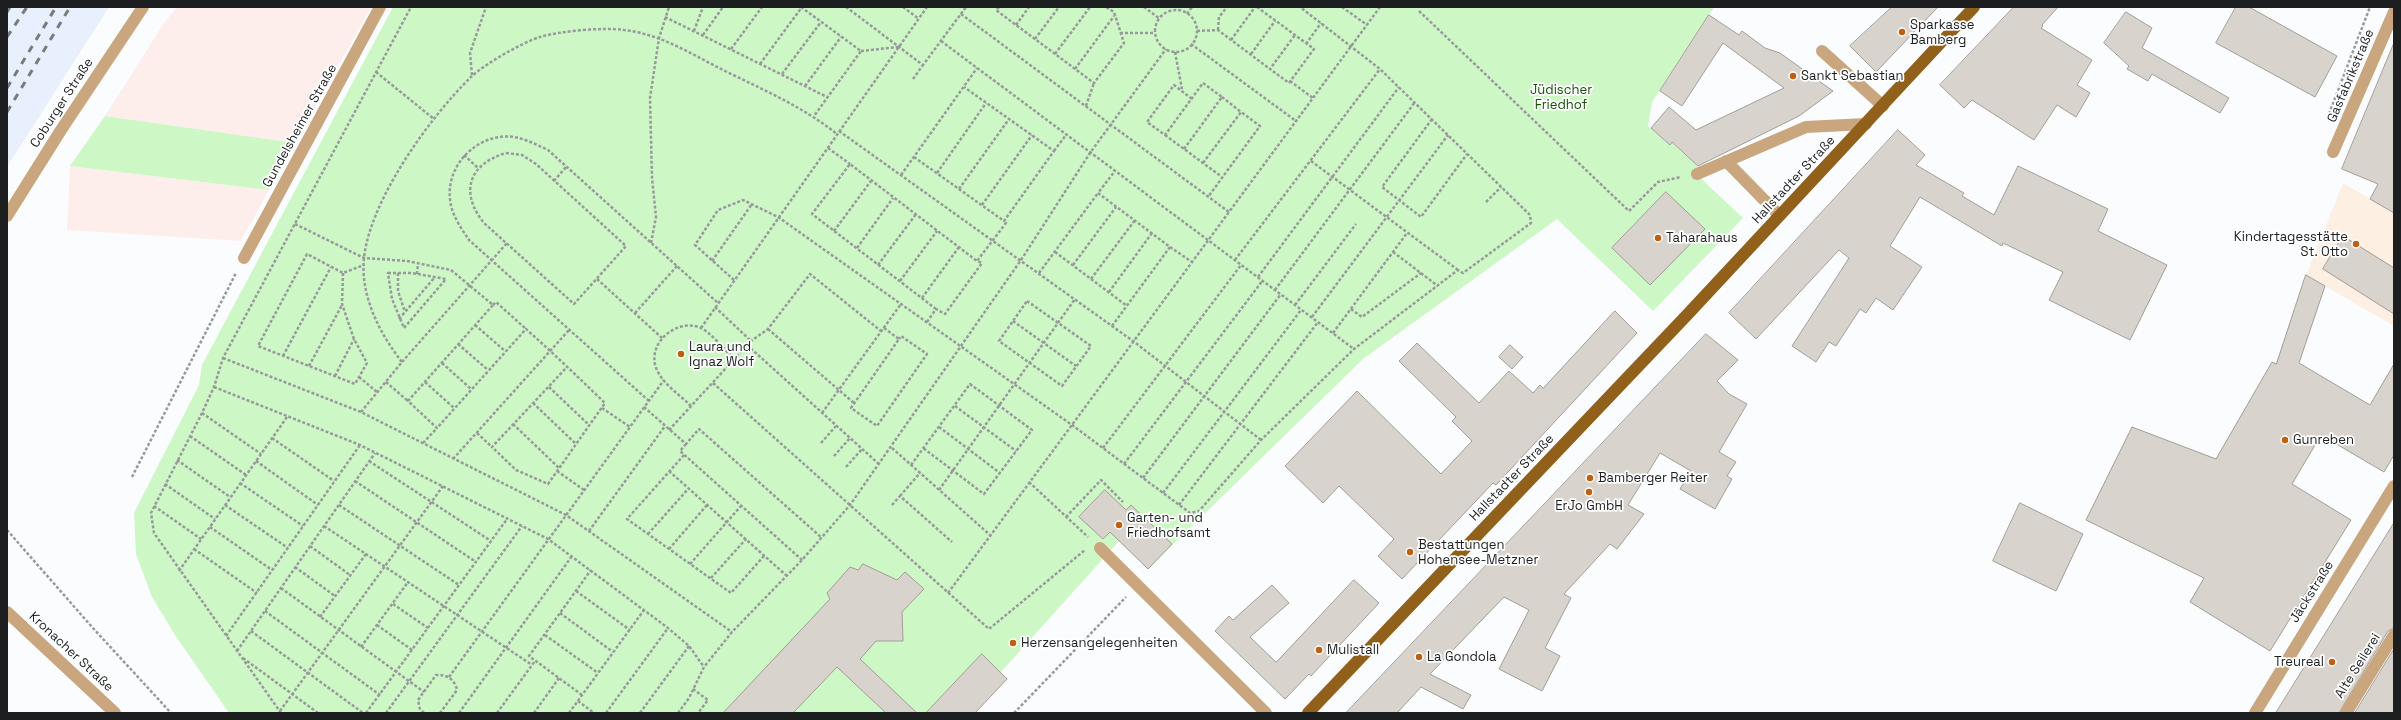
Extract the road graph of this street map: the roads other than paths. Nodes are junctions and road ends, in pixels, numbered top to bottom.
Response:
1 (143, 7) edge
2 (380, 7) edge
3 (1974, 7) edge
4 (2394, 12) edge
5 (1822, 51) dead end
6 (1883, 106) junction
7 (1866, 124) junction
8 (2333, 152) dead end
9 (1726, 161) junction
10 (1696, 174) road end
11 (1779, 215) junction
12 (7, 216) edge
13 (244, 258) road end
14 (2394, 486) edge
15 (1094, 546) road end
16 (7, 612) edge
17 (2394, 635) edge
18 (115, 713) edge
19 (1266, 713) edge
20 (1308, 713) edge
21 (2255, 713) edge
22 (2346, 713) edge

1 - 12 street, Coburger Straße
2 - 13 street, Gundelsheimer Straße
3 - 6 main road, Hallstadter Straße
4 - 8 street, Gasfabrikstraße
5 - 6 street
6 - 7 main road, Hallstadter Straße
7 - 9 street
7 - 11 main road, Hallstadter Straße
9 - 10 street
9 - 11 street
11 - 20 main road, Hallstadter Straße
14 - 21 street, Jäckstraße
15 - 19 street
16 - 18 street, Kronacher Straße
17 - 22 street, Alte Seilerei

